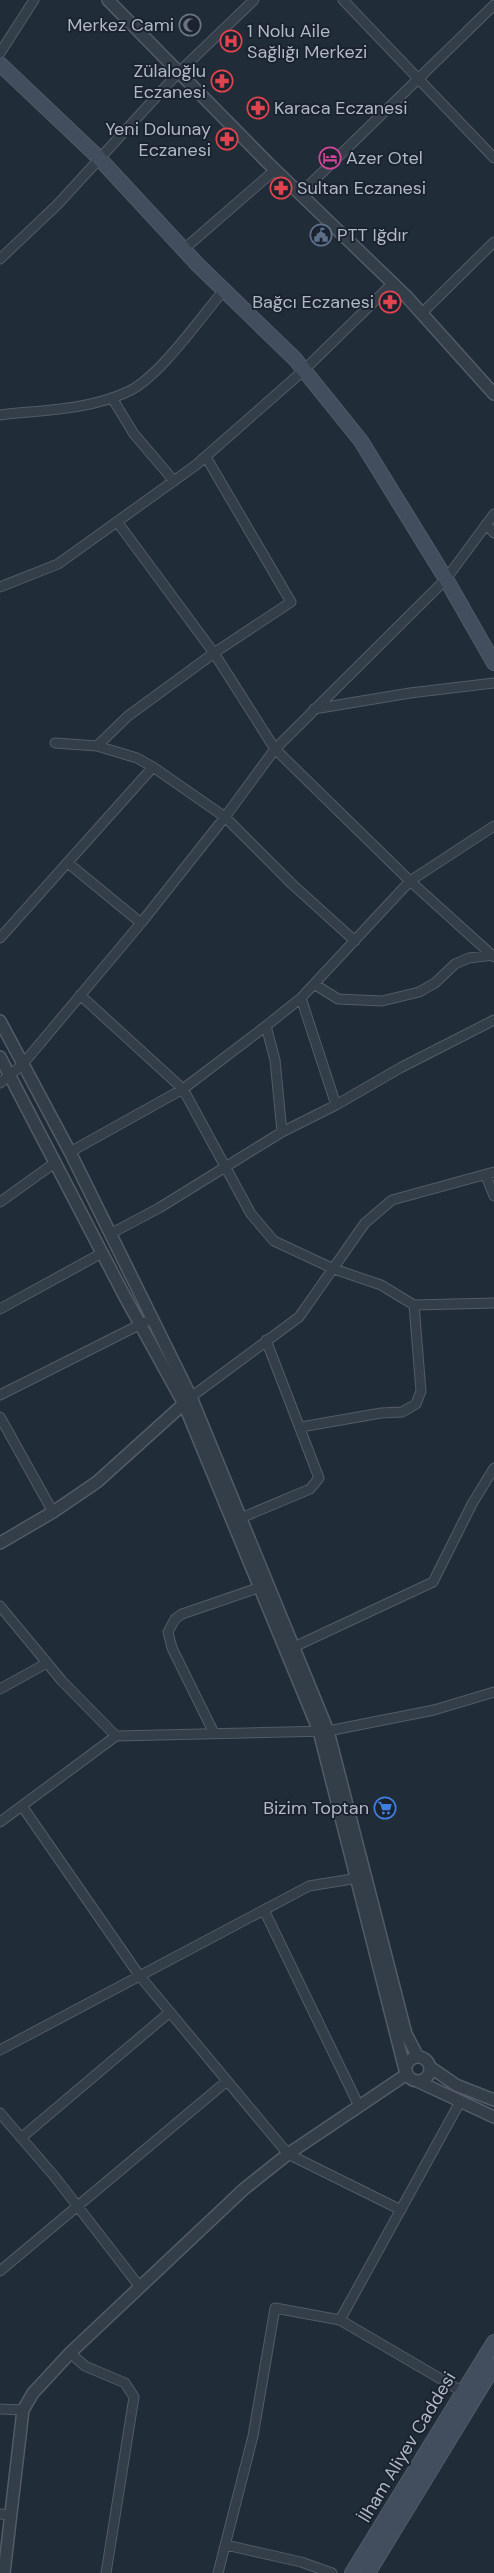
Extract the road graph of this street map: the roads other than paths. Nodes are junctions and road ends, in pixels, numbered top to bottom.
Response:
1 (34, 0) edge
2 (108, 0) edge
3 (254, 0) edge
4 (343, 0) edge
5 (494, 5) edge
6 (0, 53) edge
7 (0, 64) edge
8 (179, 72) junction
9 (419, 78) junction
10 (98, 157) junction
11 (494, 158) edge
12 (275, 170) junction
13 (300, 194) junction
14 (494, 242) edge
15 (184, 249) junction
16 (0, 259) edge
17 (393, 283) junction
18 (224, 290) junction
19 (422, 313) junction
20 (304, 370) junction
21 (494, 394) edge
22 (112, 398) junction
23 (0, 415) edge
24 (206, 456) junction
25 (174, 482) junction
26 (494, 514) edge
27 (118, 523) junction
28 (486, 524) junction
29 (494, 533) edge
30 (446, 579) junction
31 (0, 587) edge
32 (214, 653) junction
33 (494, 663) edge
34 (494, 683) edge
35 (314, 709) junction
36 (55, 743) dead end
37 (97, 746) junction
38 (275, 749) junction
39 (154, 768) junction
40 (225, 817) junction
41 (494, 826) edge
42 (68, 864) junction
43 (410, 881) junction
44 (141, 923) junction
45 (0, 938) edge
46 (355, 941) junction
47 (494, 956) edge
48 (314, 984) junction
49 (80, 995) junction
50 (301, 998) junction
51 (494, 1020) edge
52 (0, 1021) edge
53 (266, 1026) junction
54 (0, 1057) edge
55 (22, 1065) junction
56 (10, 1075) junction
57 (0, 1083) edge
58 (183, 1089) junction
59 (336, 1105) junction
60 (282, 1132) junction
61 (70, 1152) junction
62 (56, 1162) junction
63 (224, 1166) junction
64 (490, 1174) edge
65 (494, 1196) edge
66 (0, 1202) edge
67 (110, 1234) junction
68 (102, 1253) junction
69 (334, 1269) junction
70 (494, 1303) edge
71 (414, 1305) junction
72 (0, 1310) edge
73 (146, 1321) junction
74 (266, 1340) junction
75 (0, 1395) edge
76 (187, 1400) junction
77 (0, 1416) edge
78 (301, 1427) junction
79 (494, 1468) edge
80 (53, 1512) junction
81 (241, 1518) junction
82 (0, 1542) edge
83 (258, 1588) junction
84 (0, 1606) edge
85 (294, 1648) junction
86 (47, 1663) junction
87 (0, 1689) edge
88 (494, 1692) edge
89 (324, 1731) junction
90 (214, 1733) junction
91 (116, 1736) junction
92 (22, 1806) junction
93 (0, 1822) edge
94 (358, 1878) junction
95 (264, 1910) junction
96 (139, 1974) junction
97 (170, 2012) junction
98 (0, 2050) edge
99 (418, 2057) junction
100 (430, 2067) junction
101 (406, 2072) junction
102 (227, 2080) junction
103 (417, 2081) junction
104 (494, 2100) edge
105 (460, 2102) junction
106 (359, 2106) junction
107 (1, 2116) edge
108 (494, 2117) edge
109 (21, 2138) junction
110 (288, 2154) junction
111 (77, 2204) junction
112 (401, 2210) junction
113 (0, 2271) edge
114 (140, 2287) junction
115 (340, 2320) junction
116 (494, 2342) edge
117 (70, 2354) junction
118 (494, 2366) edge
119 (463, 2392) junction
120 (0, 2409) edge
121 (23, 2410) junction
122 (5, 2515) edge
123 (226, 2545) junction
124 (4, 2573) edge
125 (106, 2573) edge
126 (218, 2573) edge
127 (332, 2573) edge
128 (352, 2573) edge
129 (368, 2573) edge

1 - 6 street
2 - 8 street
3 - 8 street
4 - 9 street
5 - 9 street
7 - 10 main road
8 - 10 street
8 - 12 street
9 - 11 street
9 - 13 street
10 - 15 main road
10 - 16 street
12 - 13 street
12 - 15 street
13 - 17 street
14 - 19 street
15 - 18 main road
17 - 19 street
17 - 20 street
18 - 20 main road
18 - 22 street
19 - 21 street
20 - 24 street
20 - 30 main road
22 - 23 street
22 - 25 street
24 - 25 street
24 - 32 street
25 - 27 street
26 - 28 street
27 - 31 street
27 - 32 street
28 - 29 street
28 - 30 street
30 - 33 main road
30 - 35 street
32 - 37 street
32 - 38 street
34 - 35 street
35 - 38 street
36 - 37 street
37 - 39 street
38 - 40 street
38 - 43 street
39 - 40 street
39 - 42 street
40 - 44 street
40 - 46 street
41 - 43 street
42 - 44 street
42 - 45 street
43 - 46 street
43 - 47 street
44 - 49 street
46 - 48 street
47 - 48 street
48 - 50 street
49 - 55 street
49 - 58 street
50 - 53 street
50 - 59 street
51 - 59 street
52 - 55 street
53 - 58 street
53 - 60 street
54 - 56 street
55 - 56 street
55 - 61 street
56 - 57 street
56 - 62 street
58 - 61 street
58 - 63 street
59 - 60 street
60 - 63 street
61 - 67 street
62 - 66 street
62 - 68 street
63 - 67 street
63 - 69 street
64 - 65 street
64 - 69 street
67 - 73 street
68 - 72 street
68 - 73 street
69 - 71 street
69 - 74 street
70 - 71 street
71 - 78 street
73 - 75 street
73 - 76 street
74 - 76 street
74 - 78 street
76 - 80 street
76 - 81 street
76 - 83 street
77 - 80 street
78 - 81 street
79 - 85 street
80 - 82 street
81 - 85 street
83 - 89 street
83 - 90 street
84 - 86 street
85 - 89 street
86 - 87 street
86 - 91 street
88 - 89 street
89 - 90 street
89 - 94 street
89 - 99 street
90 - 91 street
91 - 92 street
92 - 93 street
92 - 96 street
94 - 95 street
94 - 101 street
95 - 96 street
95 - 106 street
96 - 97 street
96 - 98 street
97 - 102 street
97 - 109 street
99 - 100 street
99 - 101 street
100 - 103 street
100 - 104 street
101 - 103 street
101 - 106 street
102 - 110 street
102 - 111 street
103 - 105 street
105 - 108 street
105 - 112 street
106 - 110 street
107 - 109 street
109 - 111 street
110 - 112 street
110 - 114 street
111 - 113 street
111 - 114 street
112 - 115 street
114 - 117 street
115 - 119 street
115 - 123 street
116 - 119 main road, İlham Aliyev Caddesi
117 - 121 street
117 - 125 street
118 - 129 main road, İlham Aliyev Caddesi
119 - 128 main road, İlham Aliyev Caddesi
120 - 121 street
121 - 122 street
122 - 124 street
123 - 126 street
123 - 127 street

